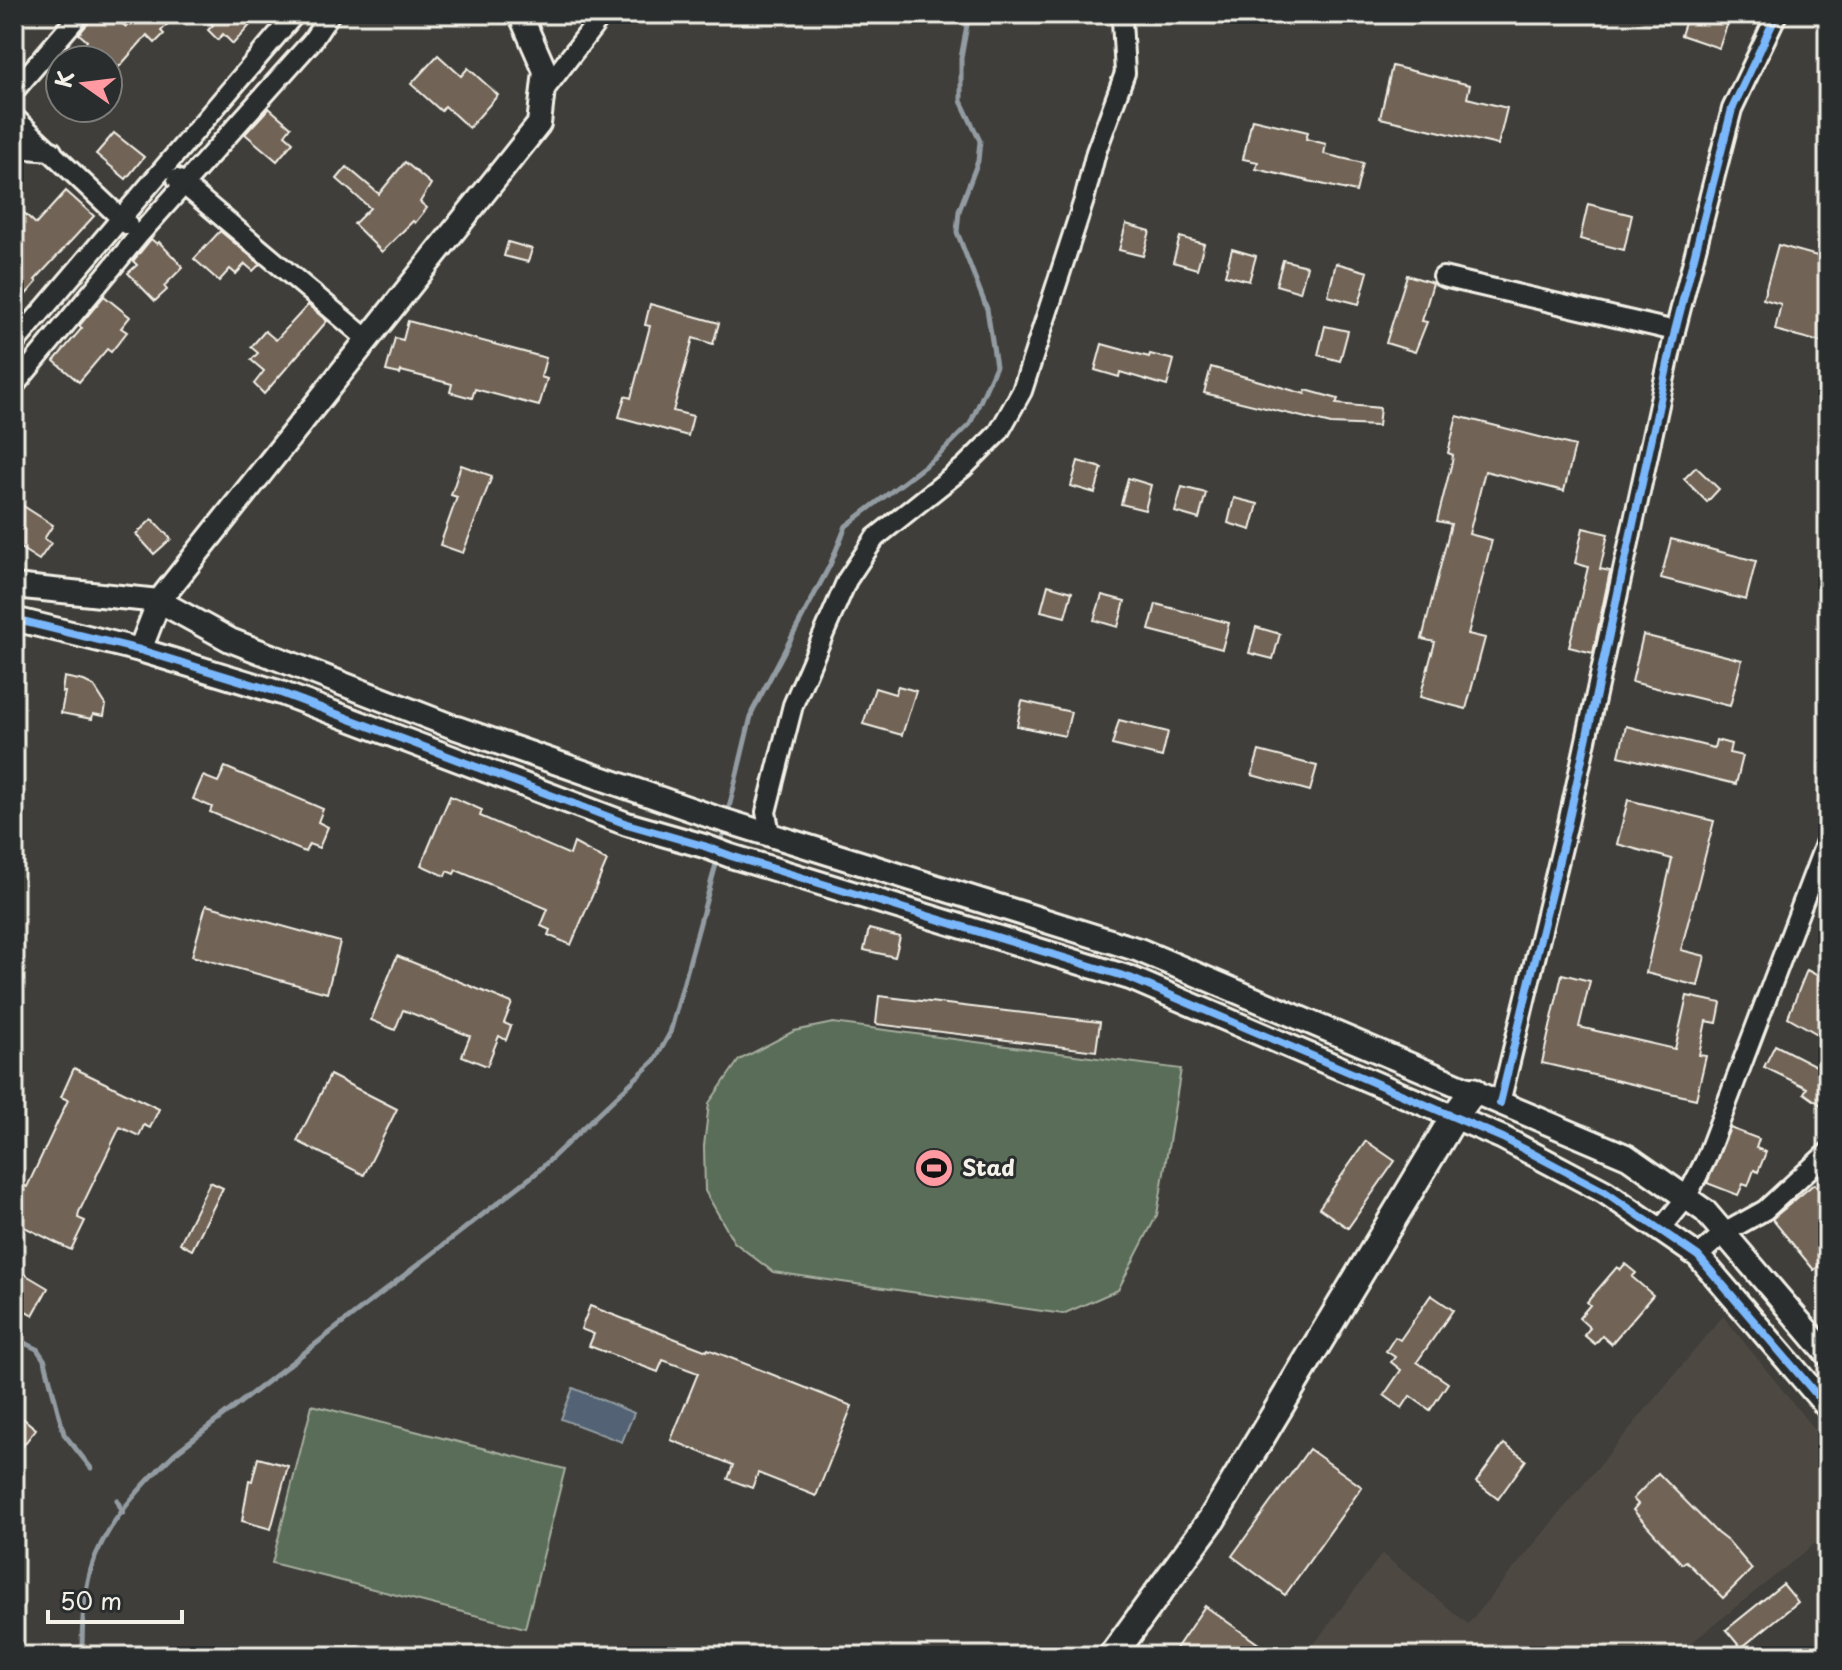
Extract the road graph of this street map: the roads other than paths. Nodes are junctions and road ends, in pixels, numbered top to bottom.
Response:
1 (80, 14) edge
2 (295, 14) edge
3 (330, 14) edge
4 (520, 14) edge
5 (603, 14) edge
6 (1120, 14) edge
7 (1777, 14) edge
8 (14, 91) edge
9 (542, 93) junction
10 (14, 117) edge
11 (14, 148) edge
12 (52, 151) junction
13 (162, 168) junction
14 (184, 185) junction
15 (120, 217) junction
16 (139, 235) junction
17 (1443, 277) dead end
18 (1675, 331) junction
19 (367, 339) junction
20 (14, 344) edge
21 (14, 386) edge
22 (14, 586) edge
23 (159, 601) junction
24 (14, 619) edge
25 (140, 650) junction
26 (770, 834) junction
27 (1828, 836) edge
28 (1473, 1091) junction
29 (1500, 1103) junction
30 (1454, 1117) junction
31 (1828, 1152) edge
32 (1686, 1198) junction
33 (1660, 1230) junction
34 (1724, 1233) junction
35 (1698, 1256) junction
36 (1828, 1355) edge
37 (1828, 1408) edge
38 (1112, 1656) edge

1 - 8 street
2 - 13 street
3 - 14 street
4 - 9 street
5 - 9 street
6 - 26 street
7 - 18 street
9 - 19 street
10 - 12 street
11 - 12 street
12 - 15 street
13 - 14 street
13 - 15 street
14 - 16 street
14 - 19 street
15 - 16 street
15 - 20 street
16 - 21 street
17 - 18 street
18 - 29 street
19 - 23 street
22 - 23 street
23 - 25 street
23 - 26 street
24 - 25 street
25 - 30 street
26 - 28 street
27 - 32 street
28 - 29 street
28 - 30 main road
29 - 32 street
30 - 33 street
30 - 38 main road
31 - 34 street
32 - 33 street
32 - 34 street
33 - 35 street
34 - 35 street
34 - 36 street
35 - 37 street

